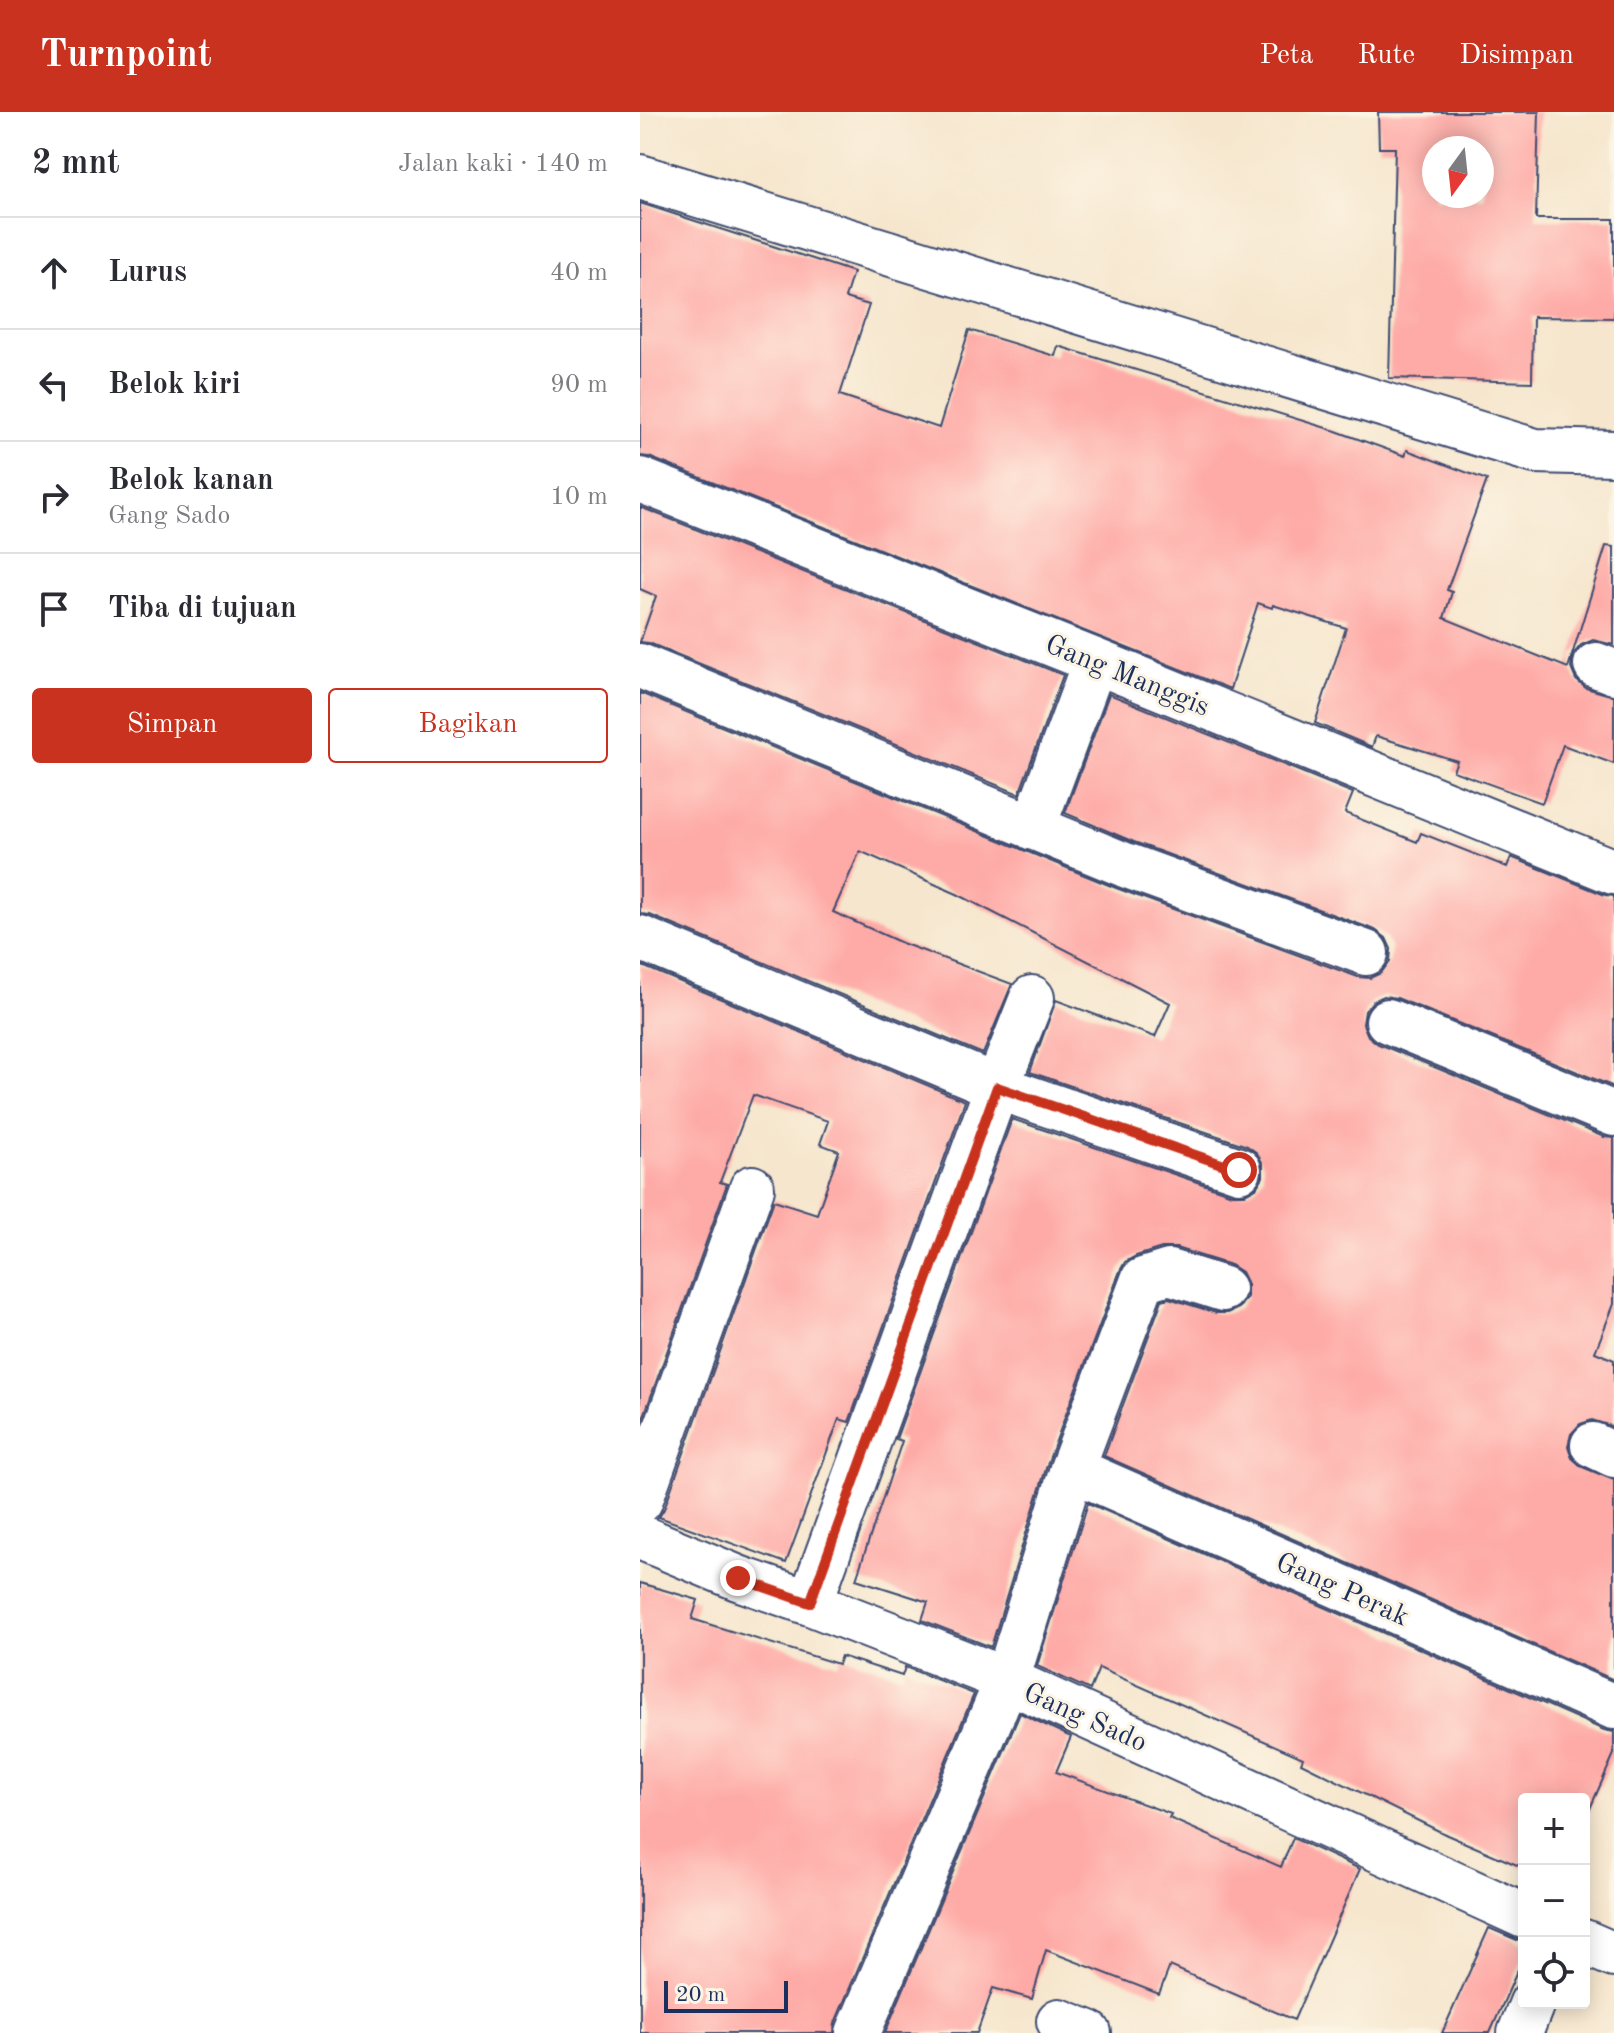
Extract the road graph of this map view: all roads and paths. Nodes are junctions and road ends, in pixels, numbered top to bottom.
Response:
1 (640, 177) edge
2 (1614, 453) edge
3 (640, 480) edge
4 (1095, 661) junction
5 (640, 666) edge
6 (1033, 828) junction
7 (1614, 872) edge
8 (640, 938) edge
9 (1366, 953) dead end
10 (1032, 998) dead end
11 (1388, 1021) dead end
12 (997, 1087) junction
13 (1614, 1114) edge
14 (1239, 1170) dead end
15 (752, 1188) dead end
16 (1223, 1289) dead end
17 (1072, 1469) junction
18 (640, 1501) edge
19 (640, 1537) edge
20 (810, 1603) junction
21 (1007, 1680) junction
22 (1614, 1707) edge
23 (1518, 1913) edge
24 (1590, 1945) edge
25 (1614, 1955) edge
26 (1530, 2009) edge
27 (858, 2033) edge
28 (1520, 2033) edge

1 - 2 street
3 - 4 street, Gang Manggis
4 - 6 street
4 - 7 street, Gang Manggis
5 - 6 street
6 - 9 street
8 - 12 street
10 - 12 street
11 - 13 street
12 - 14 street
12 - 20 street
15 - 18 street
16 - 17 street
17 - 21 street
17 - 22 street, Gang Perak
19 - 20 street, Gang Sado
20 - 21 street, Gang Sado
21 - 23 street, Gang Sado
21 - 27 street
24 - 25 street
26 - 28 street

